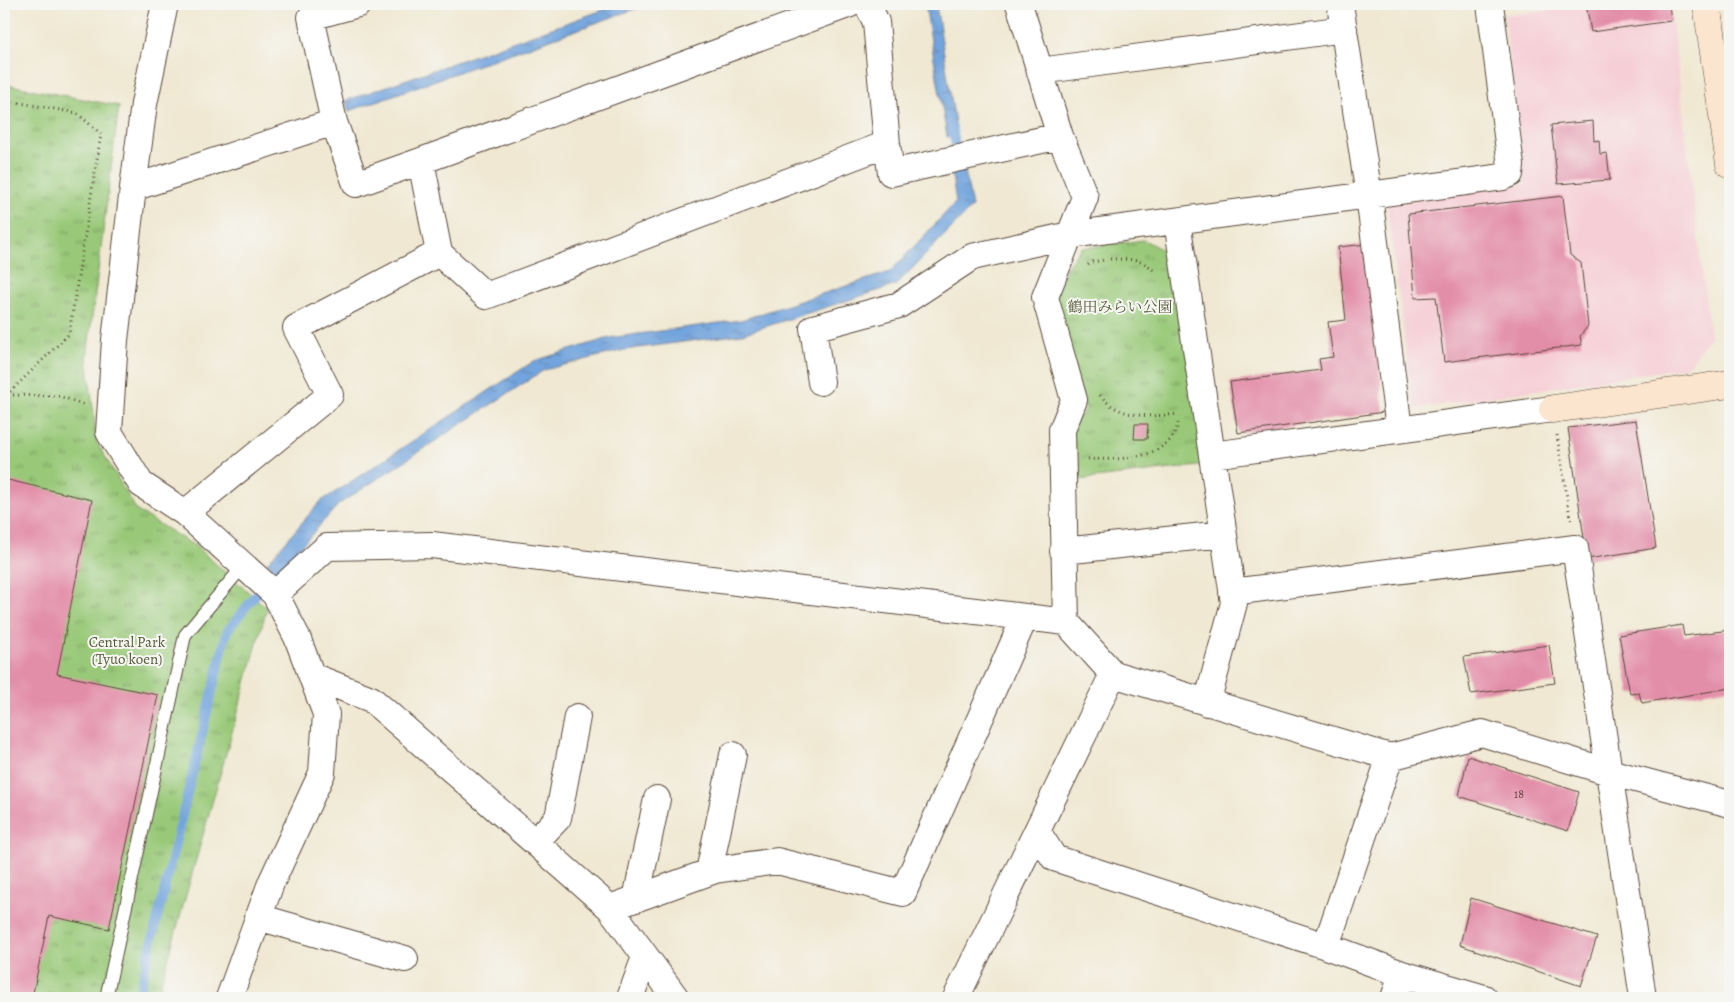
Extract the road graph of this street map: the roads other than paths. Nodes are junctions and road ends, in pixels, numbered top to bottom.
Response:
1 (165, 4) edge
2 (358, 4) edge
3 (850, 4) edge
4 (867, 4) edge
5 (1019, 4) edge
6 (1340, 4) edge
7 (1490, 4) edge
8 (1707, 4) edge
9 (1344, 29) junction
10 (1040, 71) junction
11 (334, 122) junction
12 (1060, 136) junction
13 (887, 144) junction
14 (421, 162) junction
15 (1730, 164) edge
16 (133, 188) junction
17 (1369, 196) junction
18 (1177, 221) junction
19 (1070, 235) junction
20 (439, 253) junction
21 (821, 382) dead end
22 (1730, 384) edge
23 (1553, 409) joint
24 (1399, 429) junction
25 (1212, 455) junction
26 (185, 514) junction
27 (1223, 534) junction
28 (1064, 551) junction
29 (244, 565) junction
30 (1232, 592) junction
31 (276, 594) junction
32 (1026, 617) junction
33 (1066, 622) junction
34 (1113, 674) junction
35 (312, 676) junction
36 (1207, 703) junction
37 (577, 717) dead end
38 (733, 756) dead end
39 (1390, 757) junction
40 (1609, 772) junction
41 (657, 799) dead end
42 (1730, 804) edge
43 (1037, 831) junction
44 (535, 842) junction
45 (709, 872) junction
46 (636, 899) junction
47 (610, 908) junction
48 (258, 917) junction
49 (1326, 946) junction
50 (645, 957) junction
51 (405, 959) dead end
52 (1402, 974) junction
53 (106, 998) edge
54 (229, 998) edge
55 (630, 998) edge
56 (676, 998) edge
57 (956, 998) edge
58 (1394, 998) edge
59 (1484, 998) edge
60 (1643, 998) edge

1 - 16 street
2 - 11 street
3 - 14 street
4 - 13 street
5 - 10 street
6 - 9 street
7 - 17 street
8 - 15 street
9 - 10 street
9 - 17 street
10 - 12 street
11 - 14 street
11 - 16 street
12 - 13 street
12 - 19 street
13 - 20 street
14 - 20 street
16 - 26 street
17 - 18 street
17 - 24 street
18 - 19 street
18 - 25 street
19 - 21 street
19 - 28 street
20 - 26 street
22 - 23 street
23 - 24 street
24 - 25 street
25 - 27 street
26 - 29 street
27 - 28 street
27 - 30 street
28 - 33 street
29 - 31 street
29 - 53 lane
30 - 36 street
30 - 40 street
31 - 32 street
31 - 35 street
32 - 33 street
32 - 45 street
33 - 34 street
34 - 36 street
34 - 43 street
35 - 44 street
35 - 48 street
36 - 39 street
37 - 44 street
38 - 45 street
39 - 40 street
39 - 49 street
40 - 42 street
40 - 60 street
41 - 46 street
43 - 49 street
43 - 57 street
44 - 47 street
45 - 46 street
46 - 47 street
47 - 50 street
48 - 51 street
48 - 54 street
49 - 52 street
50 - 55 street
50 - 56 street
52 - 58 street
52 - 59 street

